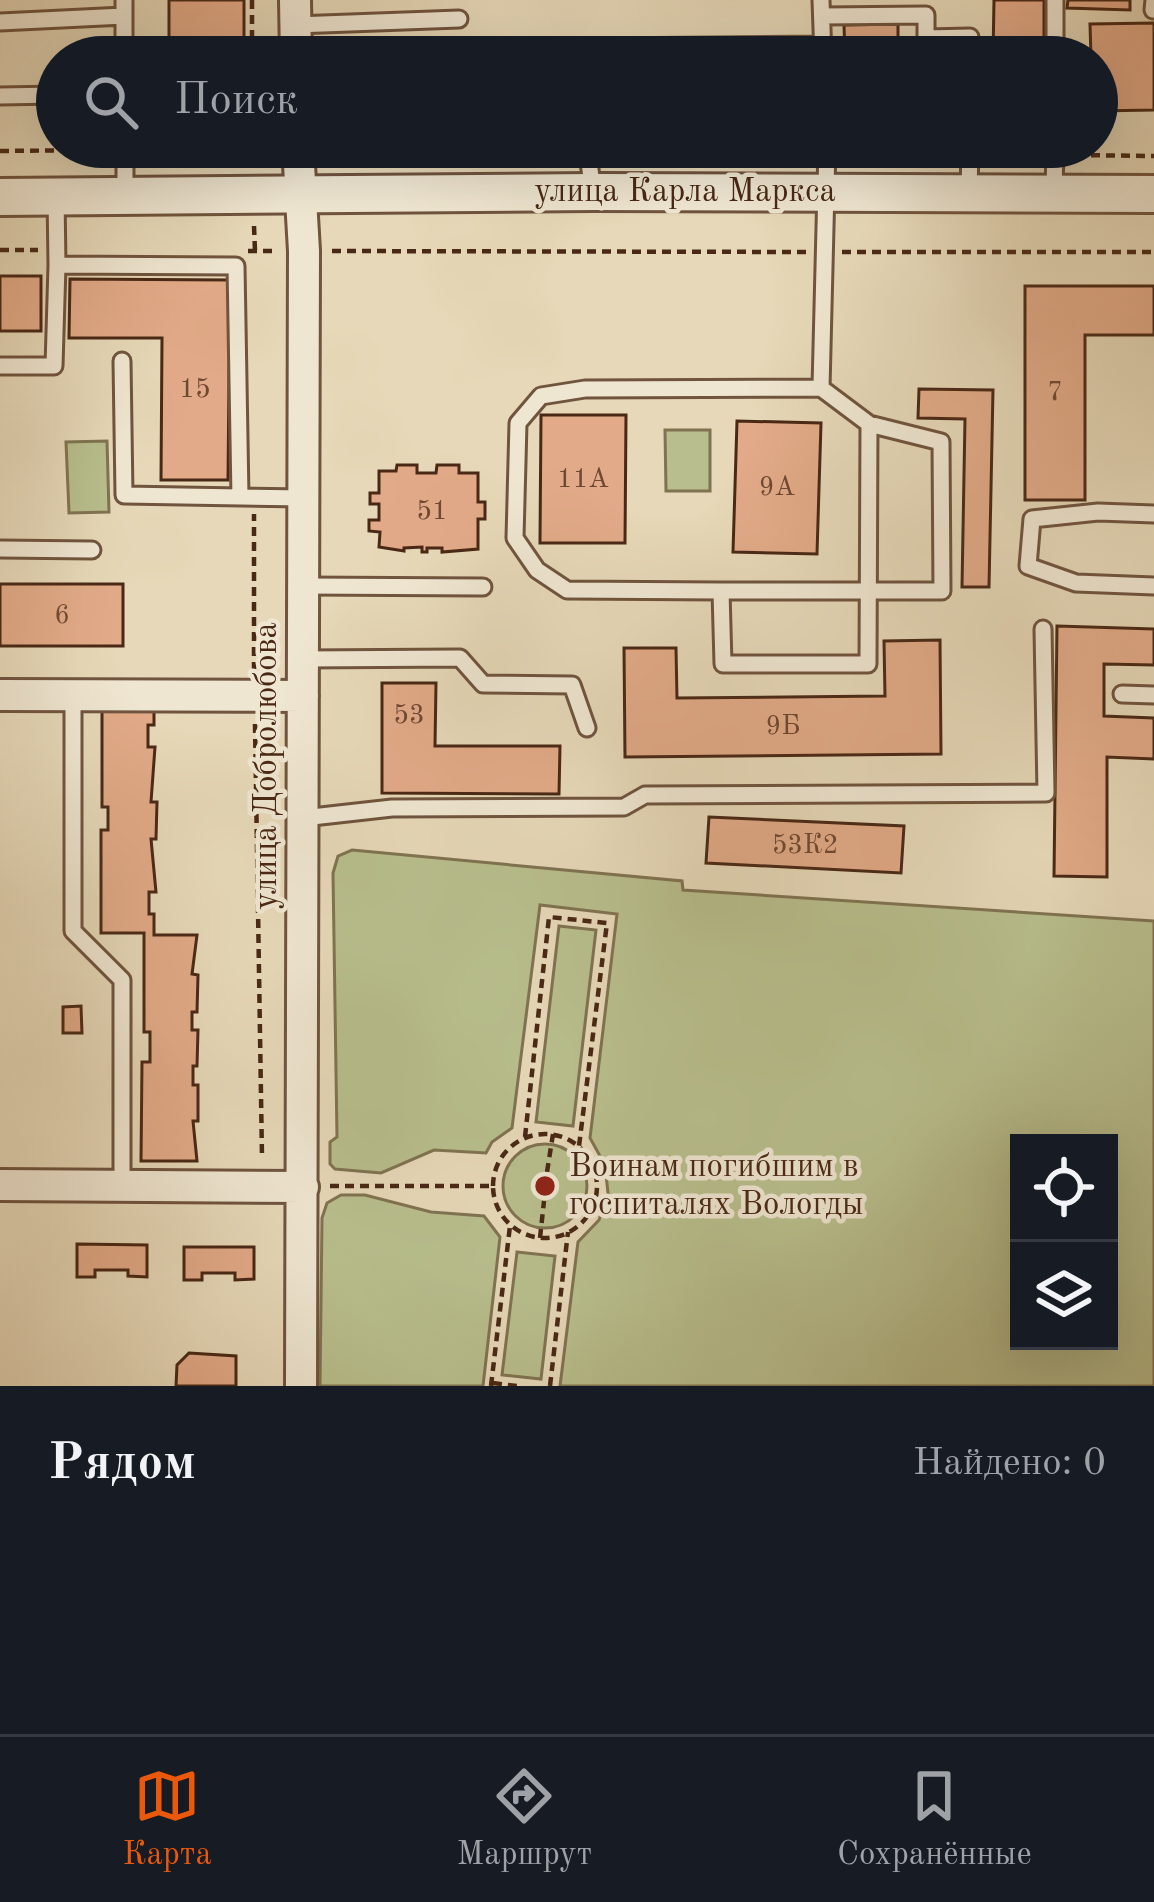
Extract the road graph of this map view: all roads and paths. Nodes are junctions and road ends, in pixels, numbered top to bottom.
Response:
1 (252, 0) edge
2 (1055, 0) edge
3 (1154, 0) edge
4 (124, 8) edge
5 (821, 8) edge
6 (1154, 10) edge
7 (295, 12) edge
8 (458, 19) dead end
9 (0, 22) edge
10 (252, 36) edge
11 (926, 36) edge
12 (1055, 36) edge
13 (36, 95) edge
14 (0, 96) edge
15 (124, 168) edge
16 (299, 168) edge
17 (590, 168) edge
18 (826, 168) edge
19 (970, 168) edge
20 (1055, 168) edge
21 (593, 191) junction
22 (826, 191) junction
23 (969, 193) junction
24 (1054, 193) junction
25 (1154, 194) edge
26 (301, 195) junction
27 (0, 196) edge
28 (56, 196) junction
29 (125, 196) junction
30 (0, 250) edge
31 (232, 251) dead end
32 (304, 251) junction
33 (824, 252) junction
34 (1154, 252) edge
35 (57, 258) junction
36 (122, 361) dead end
37 (0, 366) edge
38 (821, 388) junction
39 (869, 424) junction
40 (240, 497) junction
41 (303, 498) junction
42 (1154, 514) edge
43 (0, 549) edge
44 (92, 550) dead end
45 (303, 586) junction
46 (483, 586) dead end
47 (1154, 586) edge
48 (721, 591) junction
49 (868, 591) junction
50 (1043, 629) dead end
51 (303, 659) junction
52 (0, 694) edge
53 (1122, 694) dead end
54 (73, 695) junction
55 (1154, 695) edge
56 (303, 696) junction
57 (587, 728) dead end
58 (303, 818) junction
59 (553, 1134) junction
60 (525, 1137) junction
61 (579, 1146) junction
62 (547, 1172) dead end
63 (0, 1185) edge
64 (122, 1186) junction
65 (492, 1186) junction
66 (303, 1187) junction
67 (544, 1202) dead end
68 (511, 1226) junction
69 (568, 1232) junction
70 (540, 1238) junction
71 (492, 1384) edge
72 (302, 1386) edge
73 (517, 1386) edge
74 (550, 1386) edge

1 - 10 path
2 - 12 lane
3 - 6 lane
4 - 9 lane
5 - 11 lane
7 - 8 lane
13 - 14 lane
15 - 29 lane
16 - 26 street, улица Добролюбова
17 - 21 lane
18 - 22 lane
19 - 23 lane
20 - 24 lane
21 - 22 street, улица Карла Маркса
21 - 26 street, улица Карла Маркса
22 - 23 street, улица Карла Маркса
22 - 33 lane
23 - 24 street, улица Карла Маркса
24 - 25 street, улица Карла Маркса
26 - 29 street, улица Карла Маркса
26 - 32 street, улица Добролюбова
27 - 28 street, улица Карла Маркса
28 - 29 street, улица Карла Маркса
28 - 35 lane
30 - 35 path
31 - 32 path
32 - 33 path
32 - 41 street, улица Добролюбова
33 - 34 path
33 - 38 lane
35 - 37 lane
35 - 40 lane
36 - 40 lane
38 - 39 lane
38 - 48 lane
39 - 49 lane
39 - 49 lane
40 - 41 lane
41 - 45 street, улица Добролюбова
42 - 47 lane
43 - 44 lane
45 - 46 lane
45 - 51 street, улица Добролюбова
48 - 49 lane
48 - 49 lane
50 - 58 lane
51 - 56 street, улица Добролюбова
51 - 57 lane
52 - 54 street
53 - 55 lane
54 - 56 street
54 - 64 lane
56 - 58 street, улица Добролюбова
58 - 66 street, улица Добролюбова
59 - 60 path
59 - 61 path
59 - 62 path
60 - 61 path
60 - 65 path
61 - 69 path
63 - 64 street
64 - 66 street
65 - 66 path
65 - 68 path
66 - 72 street, улица Добролюбова
67 - 70 path
68 - 70 path
68 - 71 path
69 - 70 path
69 - 74 path
71 - 73 path

